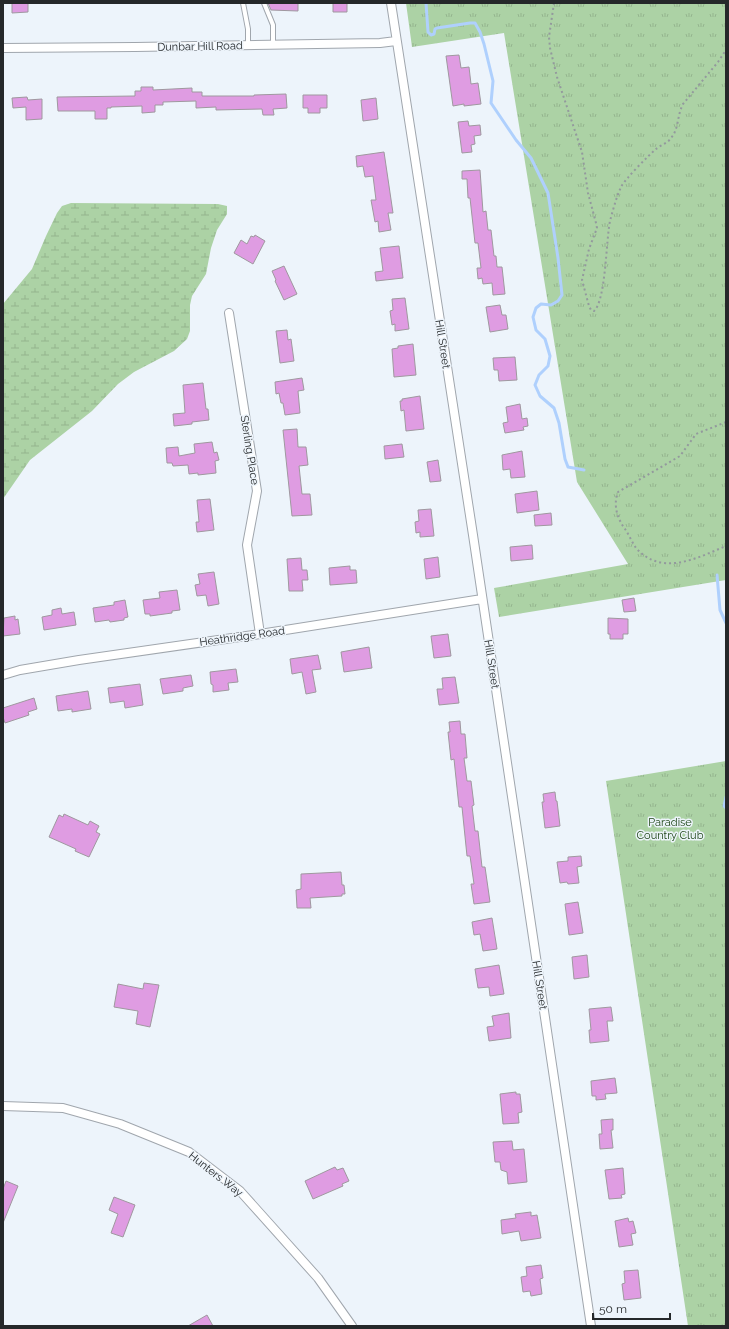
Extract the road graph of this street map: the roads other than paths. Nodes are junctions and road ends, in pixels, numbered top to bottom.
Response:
1 (243, 3) edge
2 (264, 3) edge
3 (391, 3) edge
4 (396, 41) junction
5 (273, 45) junction
6 (248, 46) junction
7 (3, 48) edge
8 (229, 313) dead end
9 (482, 599) junction
10 (260, 634) junction
11 (3, 675) edge
12 (3, 1106) edge
13 (352, 1326) edge
14 (591, 1326) edge

1 - 6 lane
2 - 5 lane
3 - 4 street, Hill Street
4 - 5 street, Dunbar Hill Road
4 - 9 street, Hill Street
5 - 6 street, Dunbar Hill Road
6 - 7 street, Dunbar Hill Road
8 - 10 street, Sterling Place
9 - 10 street, Heathridge Road
9 - 14 street, Hill Street
10 - 11 street, Heathridge Road
12 - 13 street, Hunters Way

